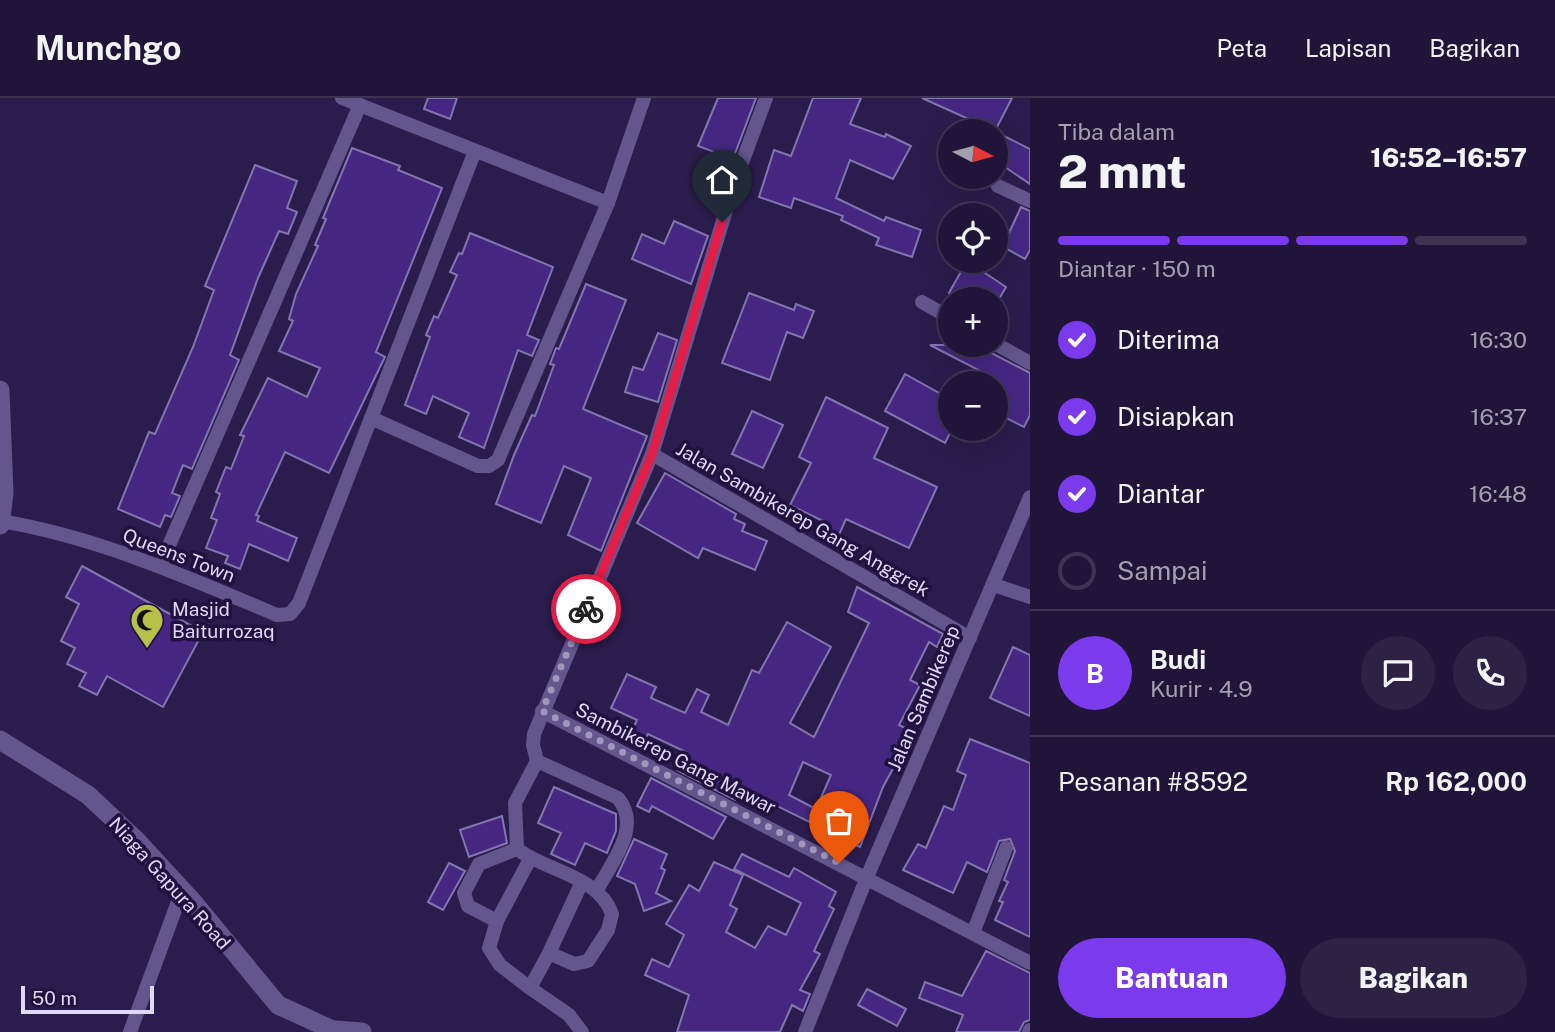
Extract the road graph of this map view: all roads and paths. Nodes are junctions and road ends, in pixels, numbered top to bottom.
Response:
1 (342, 98) edge
2 (644, 98) edge
3 (766, 98) edge
4 (360, 105) junction
5 (475, 151) junction
6 (1003, 189) edge
7 (1030, 201) edge
8 (608, 203) junction
9 (922, 302) dead end
10 (938, 311) edge
11 (1008, 351) edge
12 (1030, 363) edge
13 (0, 390) edge
14 (371, 418) junction
15 (652, 454) junction
16 (1030, 497) edge
17 (0, 522) edge
18 (160, 566) junction
19 (994, 585) junction
20 (1030, 597) edge
21 (970, 638) junction
22 (542, 711) junction
23 (0, 740) edge
24 (537, 761) junction
25 (1006, 848) dead end
26 (517, 849) junction
27 (530, 859) junction
28 (867, 877) junction
29 (582, 882) junction
30 (597, 890) junction
31 (182, 891) junction
32 (497, 921) junction
33 (973, 933) junction
34 (549, 953) junction
35 (1030, 963) edge
36 (530, 988) junction
37 (336, 1031) edge
38 (130, 1032) edge
39 (362, 1032) edge
40 (582, 1032) edge
41 (805, 1032) edge

1 - 4 street
2 - 8 street
3 - 15 street
4 - 5 street
4 - 18 street
5 - 8 street
5 - 14 street
6 - 7 street
8 - 14 street
9 - 10 street
11 - 12 street
13 - 17 street
14 - 18 street, Queens Town
15 - 21 street, Jalan Sambikerep Gang Anggrek
15 - 22 street
16 - 19 street, Jalan Sambikerep
17 - 18 street, Queens Town
19 - 20 street
19 - 21 street, Jalan Sambikerep
21 - 28 street, Jalan Sambikerep
22 - 24 street
22 - 28 street, Sambikerep Gang Mawar
23 - 31 street, Niaga Gapura Road
24 - 26 street
24 - 30 street
25 - 33 street
26 - 27 street
26 - 32 street
27 - 29 street
27 - 32 street
28 - 33 street, Sambikerep Gang Mawar
28 - 41 street, Jalan Sambikerep
29 - 30 street
29 - 34 street
30 - 34 street
31 - 37 street, Niaga Gapura Road
31 - 38 street
32 - 36 street
33 - 35 street, Sambikerep Gang Mawar
34 - 36 street
36 - 40 street
37 - 39 street, Niaga Gapura Road

